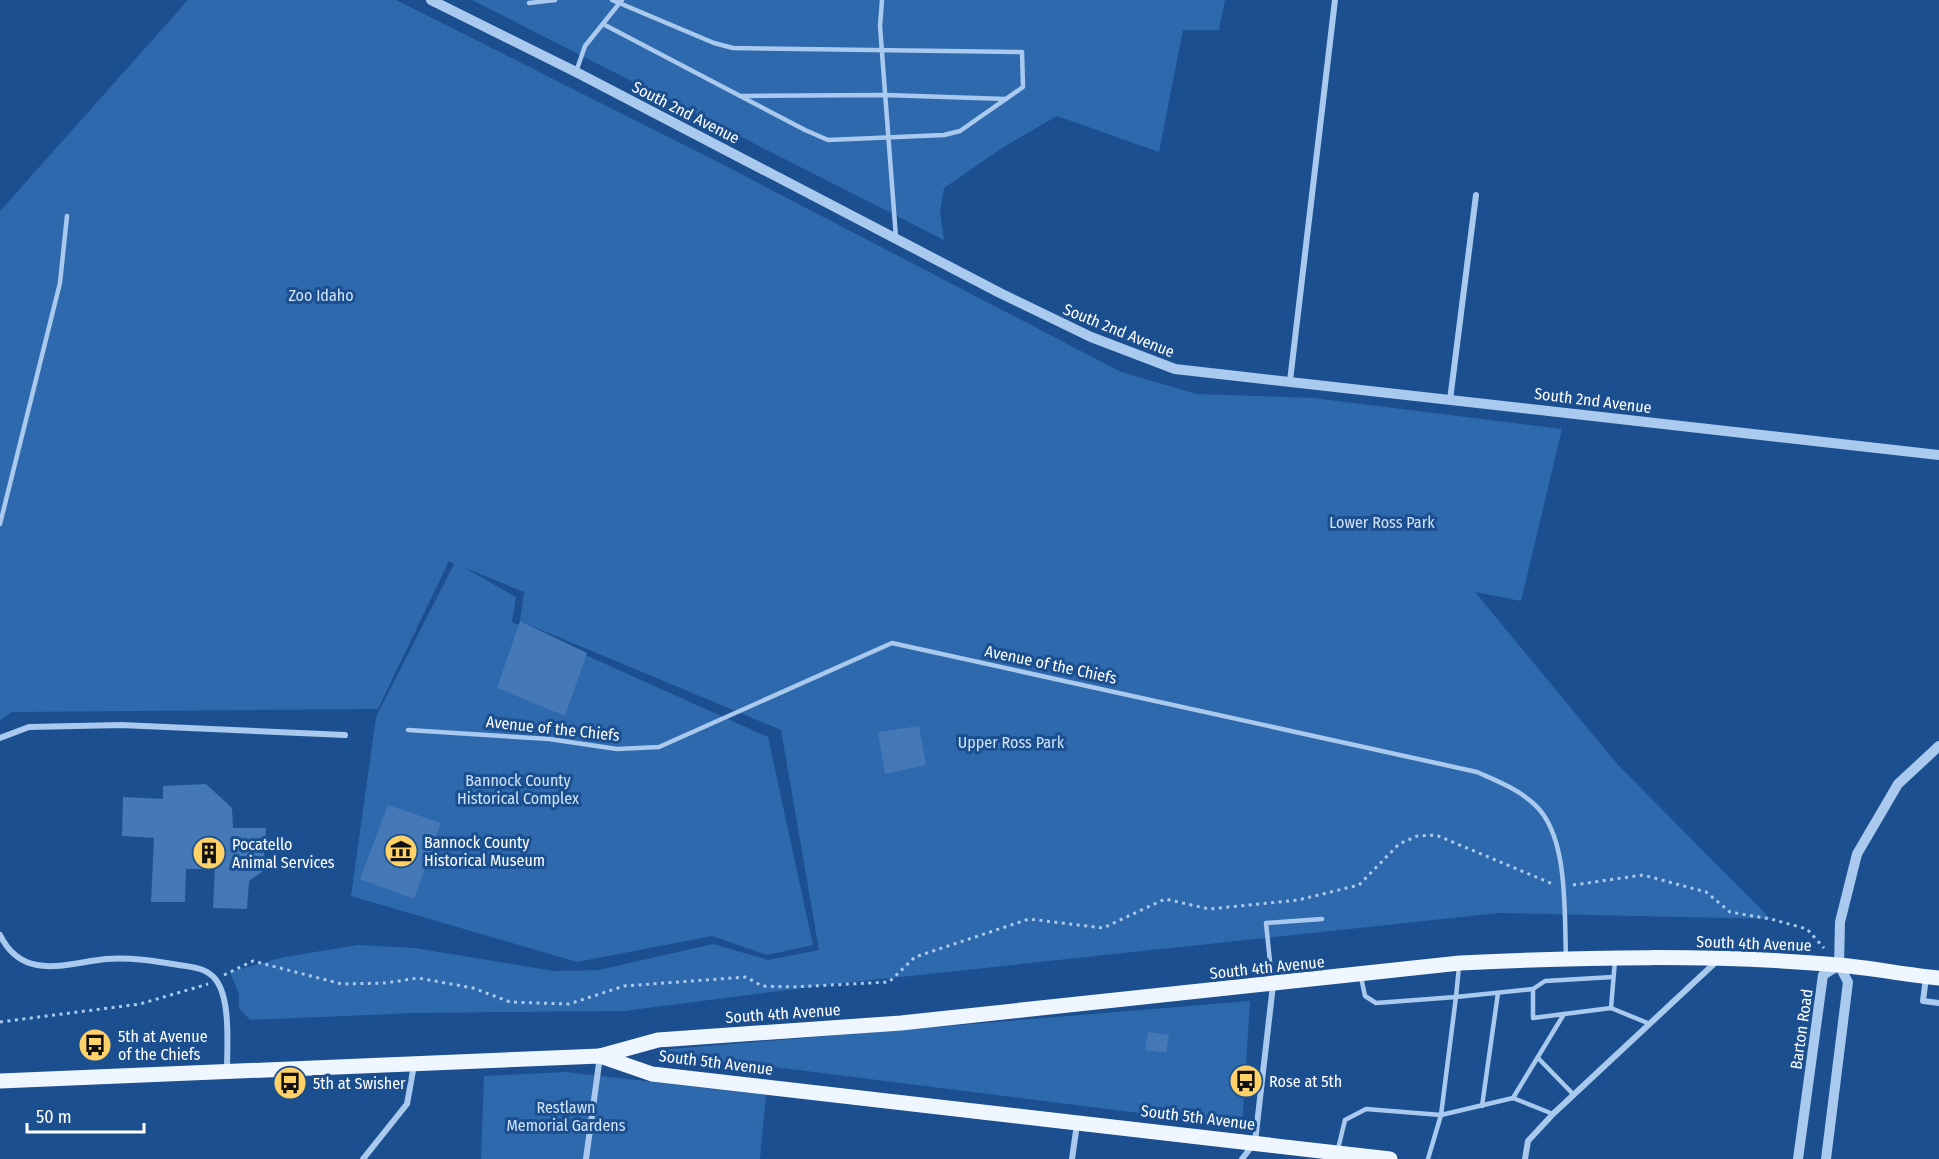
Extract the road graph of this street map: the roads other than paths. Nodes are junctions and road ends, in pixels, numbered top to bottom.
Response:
1 (431, 0) edge
2 (555, 0) edge
3 (612, 0) edge
4 (882, 0) edge
5 (1335, 0) edge
6 (621, 2) edge
7 (529, 3) dead end
8 (603, 24) junction
9 (882, 50) junction
10 (576, 72) junction
11 (885, 95) junction
12 (739, 96) junction
13 (1006, 99) junction
14 (888, 139) junction
15 (1476, 195) dead end
16 (67, 216) dead end
17 (896, 238) junction
18 (1290, 381) junction
19 (1450, 400) junction
20 (1939, 455) edge
21 (0, 524) edge
22 (408, 730) dead end
23 (345, 735) dead end
24 (0, 738) edge
25 (1939, 746) edge
26 (1322, 919) dead end
27 (0, 935) edge
28 (1566, 958) junction
29 (1615, 958) junction
30 (1720, 959) junction
31 (1460, 963) junction
32 (1839, 965) junction
33 (1360, 975) junction
34 (1612, 977) junction
35 (1932, 977) edge
36 (1273, 985) junction
37 (1533, 989) junction
38 (1498, 993) junction
39 (1456, 997) junction
40 (1939, 1003) edge
41 (1611, 1008) junction
42 (1564, 1014) junction
43 (1650, 1024) junction
44 (600, 1056) junction
45 (1538, 1058) junction
46 (415, 1064) junction
47 (227, 1072) junction
48 (0, 1082) edge
49 (1574, 1095) junction
50 (1513, 1098) junction
51 (1482, 1106) junction
52 (1553, 1114) junction
53 (1441, 1115) junction
54 (1078, 1122) junction
55 (1255, 1142) junction
56 (1337, 1152) junction
57 (363, 1159) edge
58 (586, 1159) edge
59 (1072, 1159) edge
60 (1242, 1159) edge
61 (1390, 1159) edge
62 (1428, 1159) edge
63 (1525, 1159) edge
64 (1798, 1159) edge
65 (1826, 1159) edge

1 - 10 street, South 2nd Avenue
2 - 7 lane
3 - 6 lane
4 - 9 lane
5 - 18 street
6 - 8 lane
6 - 9 lane
8 - 10 lane
8 - 12 lane
9 - 11 lane
9 - 13 lane
10 - 17 street, South 2nd Avenue
11 - 12 lane
11 - 13 lane
11 - 14 lane
12 - 14 lane
13 - 14 lane
14 - 17 lane
15 - 19 street
16 - 21 lane
17 - 18 street, South 2nd Avenue
18 - 19 street, South 2nd Avenue
19 - 20 street, South 2nd Avenue
22 - 28 lane, Avenue of the Chiefs
23 - 24 street
25 - 32 street
26 - 36 lane
27 - 47 street
28 - 29 main road, South 4th Avenue
28 - 31 main road, South 4th Avenue
29 - 30 main road, South 4th Avenue
29 - 34 lane
30 - 32 main road, South 4th Avenue
30 - 43 street
31 - 33 main road, South 4th Avenue
31 - 39 lane
32 - 35 main road, South 4th Avenue
32 - 64 street, Barton Road
32 - 65 street
33 - 36 main road, South 4th Avenue
33 - 39 lane
34 - 37 lane
34 - 41 lane
35 - 40 street
36 - 44 main road, South 4th Avenue
36 - 55 street
37 - 38 lane
37 - 42 lane
38 - 39 lane
38 - 51 lane
39 - 53 lane
41 - 42 lane
41 - 43 lane
42 - 45 lane
43 - 49 street
44 - 46 main road, South 5th Avenue
44 - 54 main road, South 5th Avenue
44 - 58 street
45 - 49 lane
45 - 50 lane
46 - 47 main road, South 5th Avenue
46 - 57 street
47 - 48 main road, South 5th Avenue
49 - 52 street
50 - 51 lane
50 - 52 lane
51 - 53 lane
52 - 63 street
53 - 56 lane
53 - 62 lane
54 - 55 main road, South 5th Avenue
54 - 59 street
55 - 56 main road, South 5th Avenue
55 - 60 street
56 - 61 main road, South 5th Avenue

